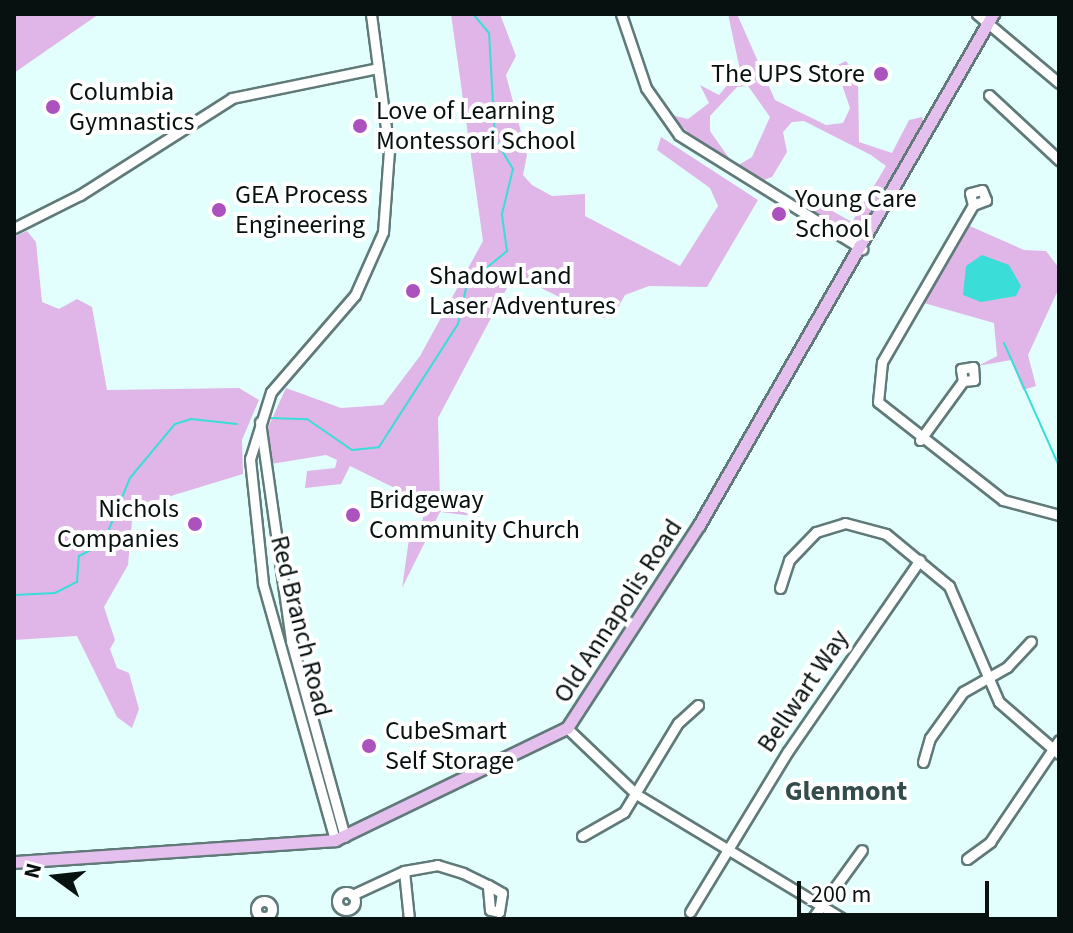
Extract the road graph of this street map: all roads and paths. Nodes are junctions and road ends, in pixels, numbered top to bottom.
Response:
1 (371, 14) edge
2 (621, 14) edge
3 (977, 14) edge
4 (990, 18) edge
5 (378, 68) junction
6 (1059, 83) edge
7 (989, 95) dead end
8 (1059, 160) edge
9 (973, 205) dead end
10 (14, 228) edge
11 (862, 249) junction
12 (963, 381) dead end
13 (260, 419) junction
14 (920, 440) junction
15 (1059, 515) edge
16 (920, 560) junction
17 (780, 588) dead end
18 (1031, 641) dead end
19 (985, 678) junction
20 (698, 705) dead end
21 (567, 728) junction
22 (1057, 748) edge
23 (923, 762) dead end
24 (636, 794) junction
25 (582, 836) dead end
26 (340, 838) junction
27 (728, 850) junction
28 (862, 850) dead end
29 (967, 859) dead end
30 (14, 862) edge
31 (404, 871) junction
32 (488, 885) dead end
33 (352, 895) dead end
34 (821, 906) junction
35 (690, 912) dead end
36 (409, 919) edge
37 (812, 919) edge
38 (843, 919) edge

1 - 5 street, Red Branch Road
2 - 11 street
3 - 4 street
4 - 6 street
4 - 11 main road, Old Annapolis Road
5 - 10 street
5 - 13 street, Red Branch Road
7 - 8 street
9 - 14 street
11 - 21 main road, Old Annapolis Road
12 - 14 street
13 - 26 street, Red Branch Road
13 - 26 street, Red Branch Road
14 - 15 street
16 - 17 street
16 - 19 street
16 - 27 street, Bellwart Way
18 - 19 street
19 - 22 street
19 - 23 street
20 - 24 street
21 - 24 street
21 - 26 main road, Old Annapolis Road
22 - 29 street
24 - 25 street
24 - 27 street
26 - 30 main road, Old Annapolis Road
27 - 34 street
27 - 35 street, Bellwart Way
28 - 34 street
31 - 32 street
31 - 33 street
31 - 36 street
34 - 37 street
34 - 38 street

